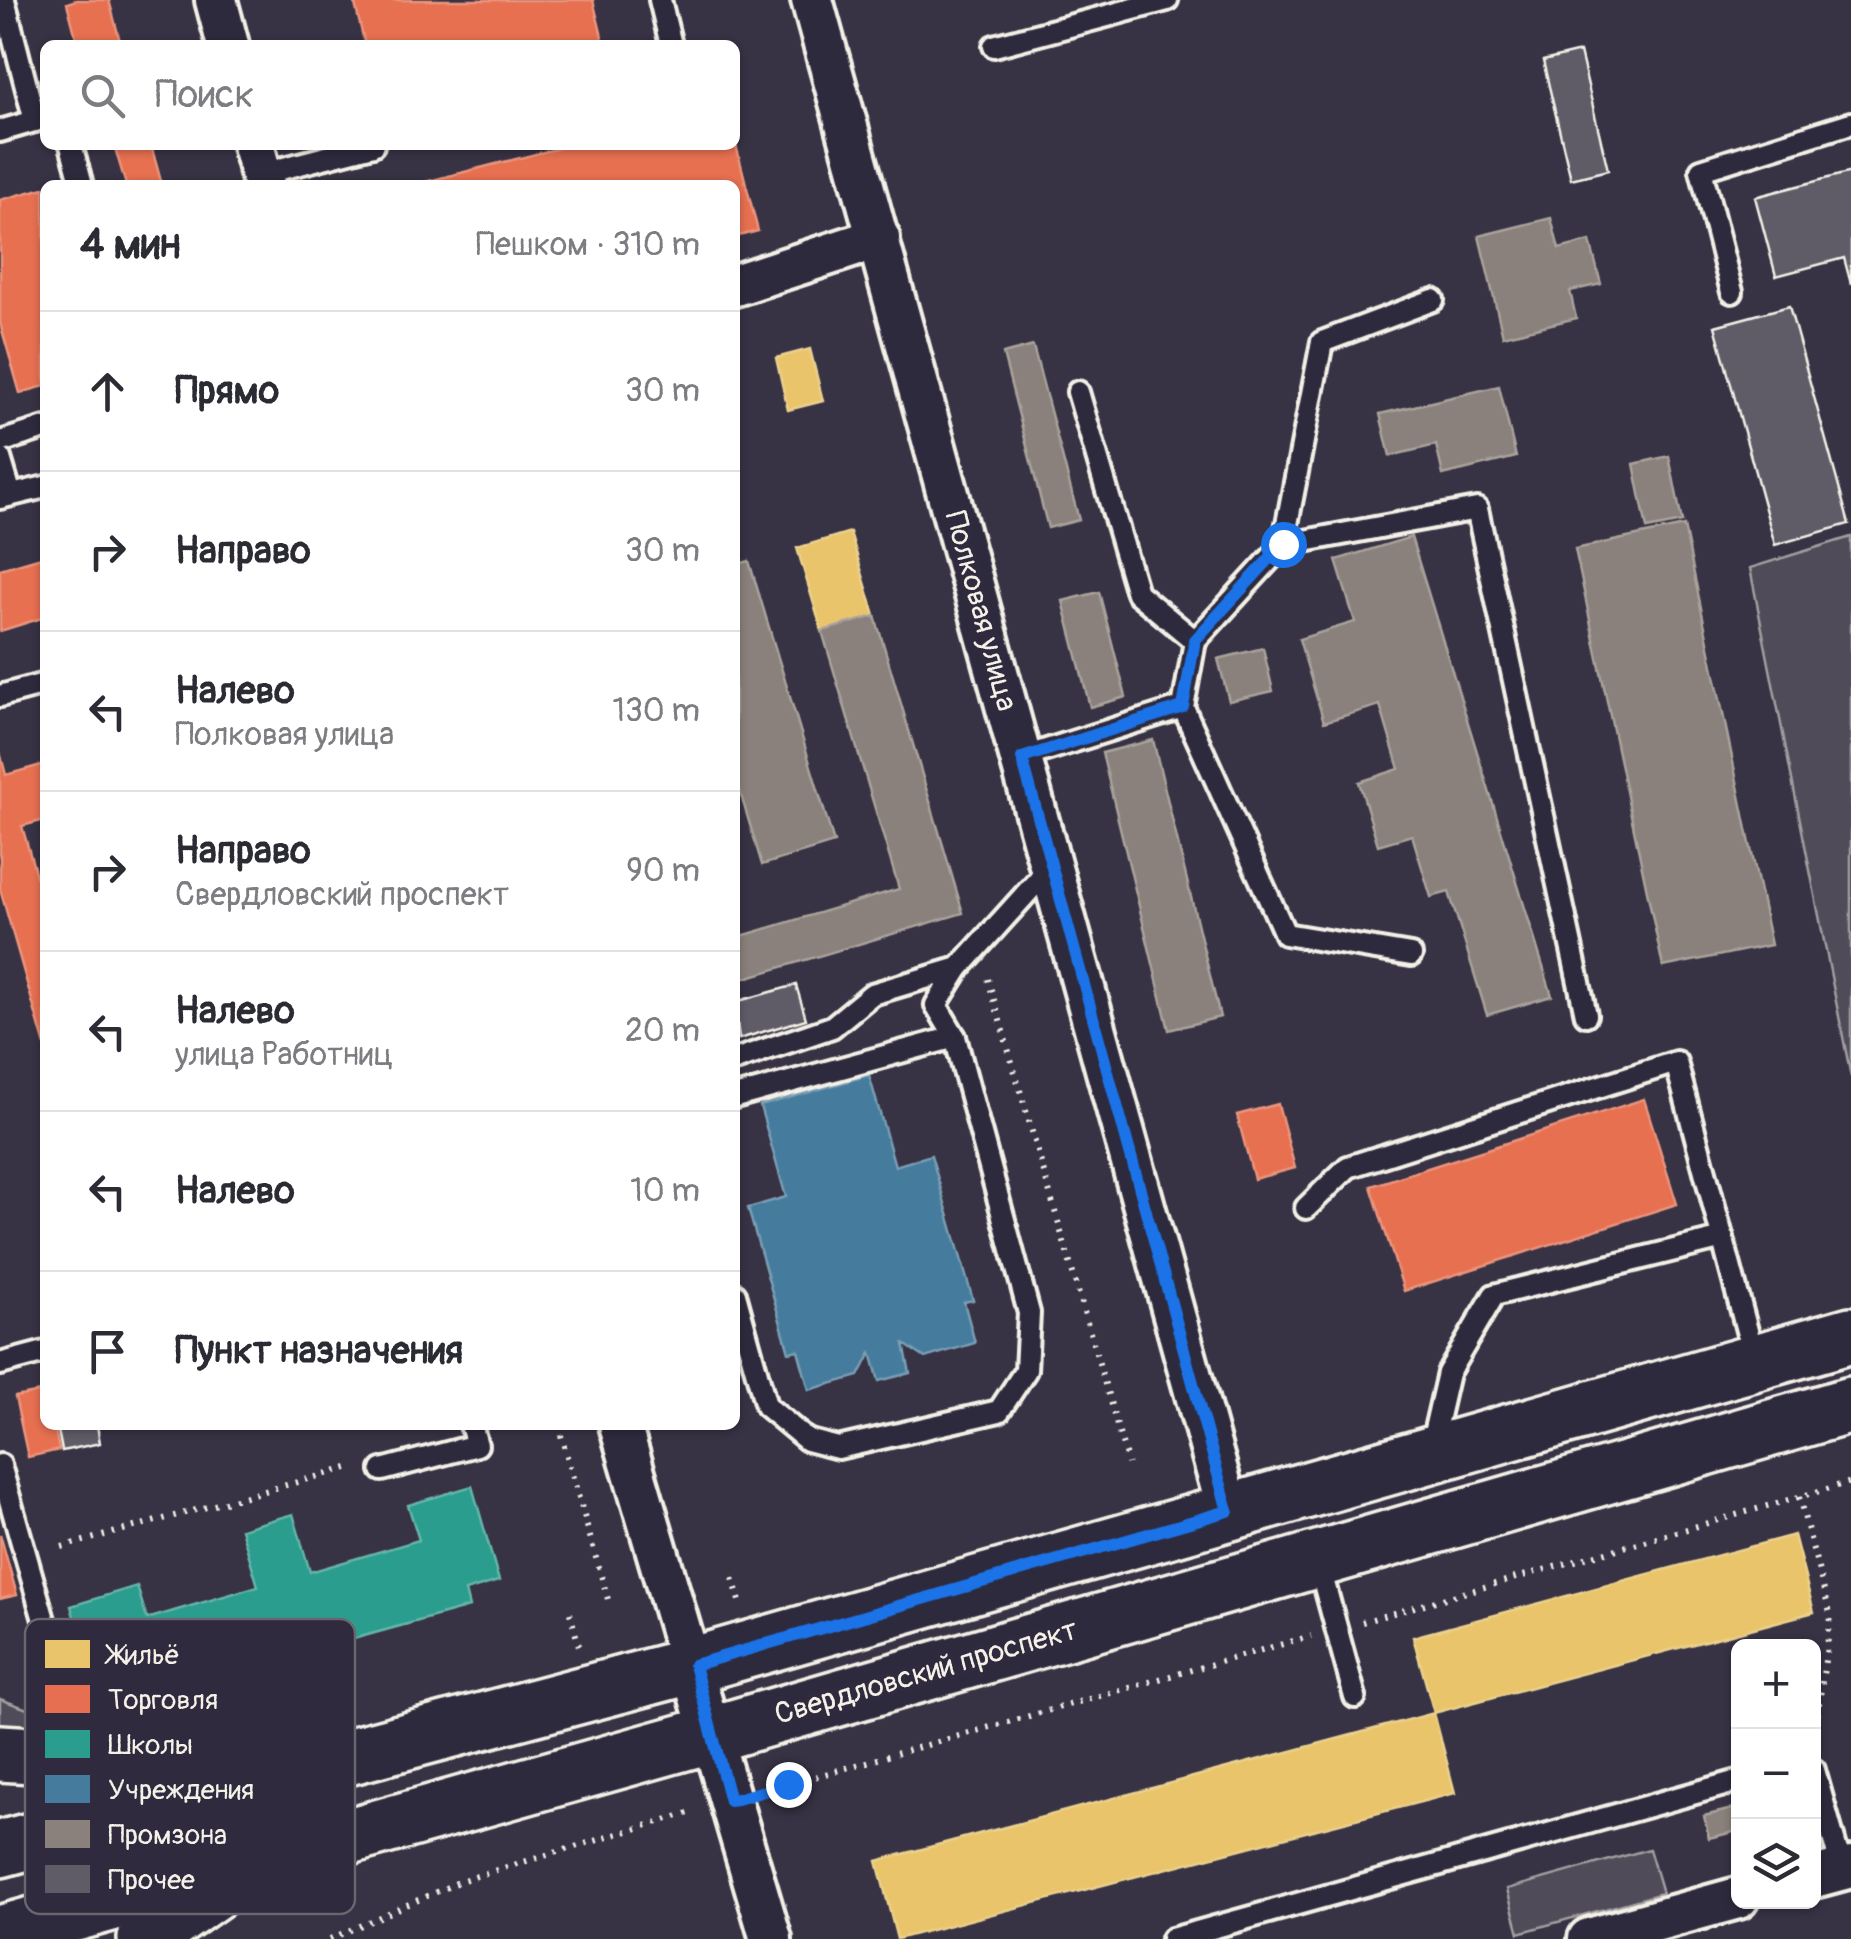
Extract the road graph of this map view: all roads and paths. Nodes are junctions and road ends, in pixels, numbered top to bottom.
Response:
1 (4, 0) edge
2 (216, 0) edge
3 (660, 0) edge
4 (812, 0) edge
5 (1167, 0) edge
6 (227, 40) edge
7 (670, 40) edge
8 (994, 46) dead end
9 (40, 120) edge
10 (1851, 123) edge
11 (0, 131) edge
12 (72, 150) edge
13 (348, 150) edge
14 (259, 168) edge
15 (81, 180) edge
16 (879, 238) junction
17 (740, 283) edge
18 (1732, 292) dead end
19 (1433, 300) dead end
20 (1078, 392) dead end
21 (40, 430) edge
22 (0, 442) edge
23 (0, 458) edge
24 (40, 487) edge
25 (6, 496) edge
26 (1283, 544) junction
27 (1195, 640) junction
28 (40, 685) edge
29 (0, 696) edge
30 (1183, 707) junction
31 (1022, 758) junction
32 (1051, 866) junction
33 (978, 944) junction
34 (1411, 955) dead end
35 (959, 968) junction
36 (1586, 1015) dead end
37 (955, 1037) junction
38 (740, 1058) edge
39 (740, 1096) edge
40 (1306, 1208) dead end
41 (1723, 1238) junction
42 (740, 1312) edge
43 (1851, 1335) edge
44 (40, 1353) edge
45 (1755, 1362) junction
46 (0, 1364) edge
47 (1851, 1405) edge
48 (472, 1430) edge
49 (559, 1430) edge
50 (622, 1430) edge
51 (1429, 1454) junction
52 (1128, 1464) dead end
53 (0, 1465) edge
54 (382, 1470) joint
55 (1851, 1482) edge
56 (1799, 1497) junction
57 (1228, 1511) junction
58 (62, 1547) dead end
59 (1317, 1559) junction
60 (610, 1603) dead end
61 (43, 1619) edge
62 (1336, 1629) junction
63 (694, 1665) junction
64 (1356, 1698) dead end
65 (1816, 1729) edge
66 (713, 1734) junction
67 (0, 1753) edge
68 (25, 1755) edge
69 (355, 1757) edge
70 (1731, 1783) edge
71 (730, 1801) junction
72 (1821, 1804) edge
73 (355, 1835) edge
74 (25, 1842) edge
75 (0, 1848) edge
76 (1835, 1871) edge
77 (1731, 1900) edge
78 (73, 1914) edge
79 (182, 1914) edge
80 (0, 1934) edge
81 (146, 1939) edge
82 (330, 1939) edge
83 (771, 1939) edge
84 (1172, 1939) edge
85 (1589, 1939) edge

1 - 9 lane
2 - 6 street
3 - 7 lane
4 - 16 street, Полковая улица
5 - 8 lane
9 - 11 lane
10 - 18 lane
12 - 15 lane
13 - 14 lane
16 - 17 street
16 - 31 street, Полковая улица
19 - 26 lane
20 - 27 lane
21 - 22 lane
23 - 25 lane
24 - 25 lane
26 - 27 lane
26 - 36 lane
27 - 30 lane
28 - 29 lane
30 - 31 lane
30 - 34 lane
31 - 32 street, Полковая улица
32 - 33 lane
32 - 57 street, Полковая улица
33 - 35 lane
33 - 52 path
35 - 37 lane
35 - 38 lane
37 - 39 lane
37 - 42 lane
40 - 41 lane
41 - 45 lane
41 - 51 lane
43 - 45 main road
44 - 46 lane
45 - 51 main road
47 - 59 main road, Свердловский проспект
48 - 54 lane
49 - 60 path
50 - 63 street
51 - 57 main road
53 - 61 lane
54 - 58 path
55 - 56 path
56 - 62 path
56 - 65 path
57 - 63 main road
59 - 62 lane
59 - 66 main road, Свердловский проспект
62 - 64 lane
62 - 71 path
63 - 66 street
63 - 69 main road
66 - 71 street
66 - 73 main road, Свердловский проспект
67 - 68 main road
70 - 84 lane
71 - 82 path
71 - 83 street
72 - 76 lane
74 - 75 main road
77 - 85 street
78 - 80 main road, Свердловский проспект
79 - 81 main road

